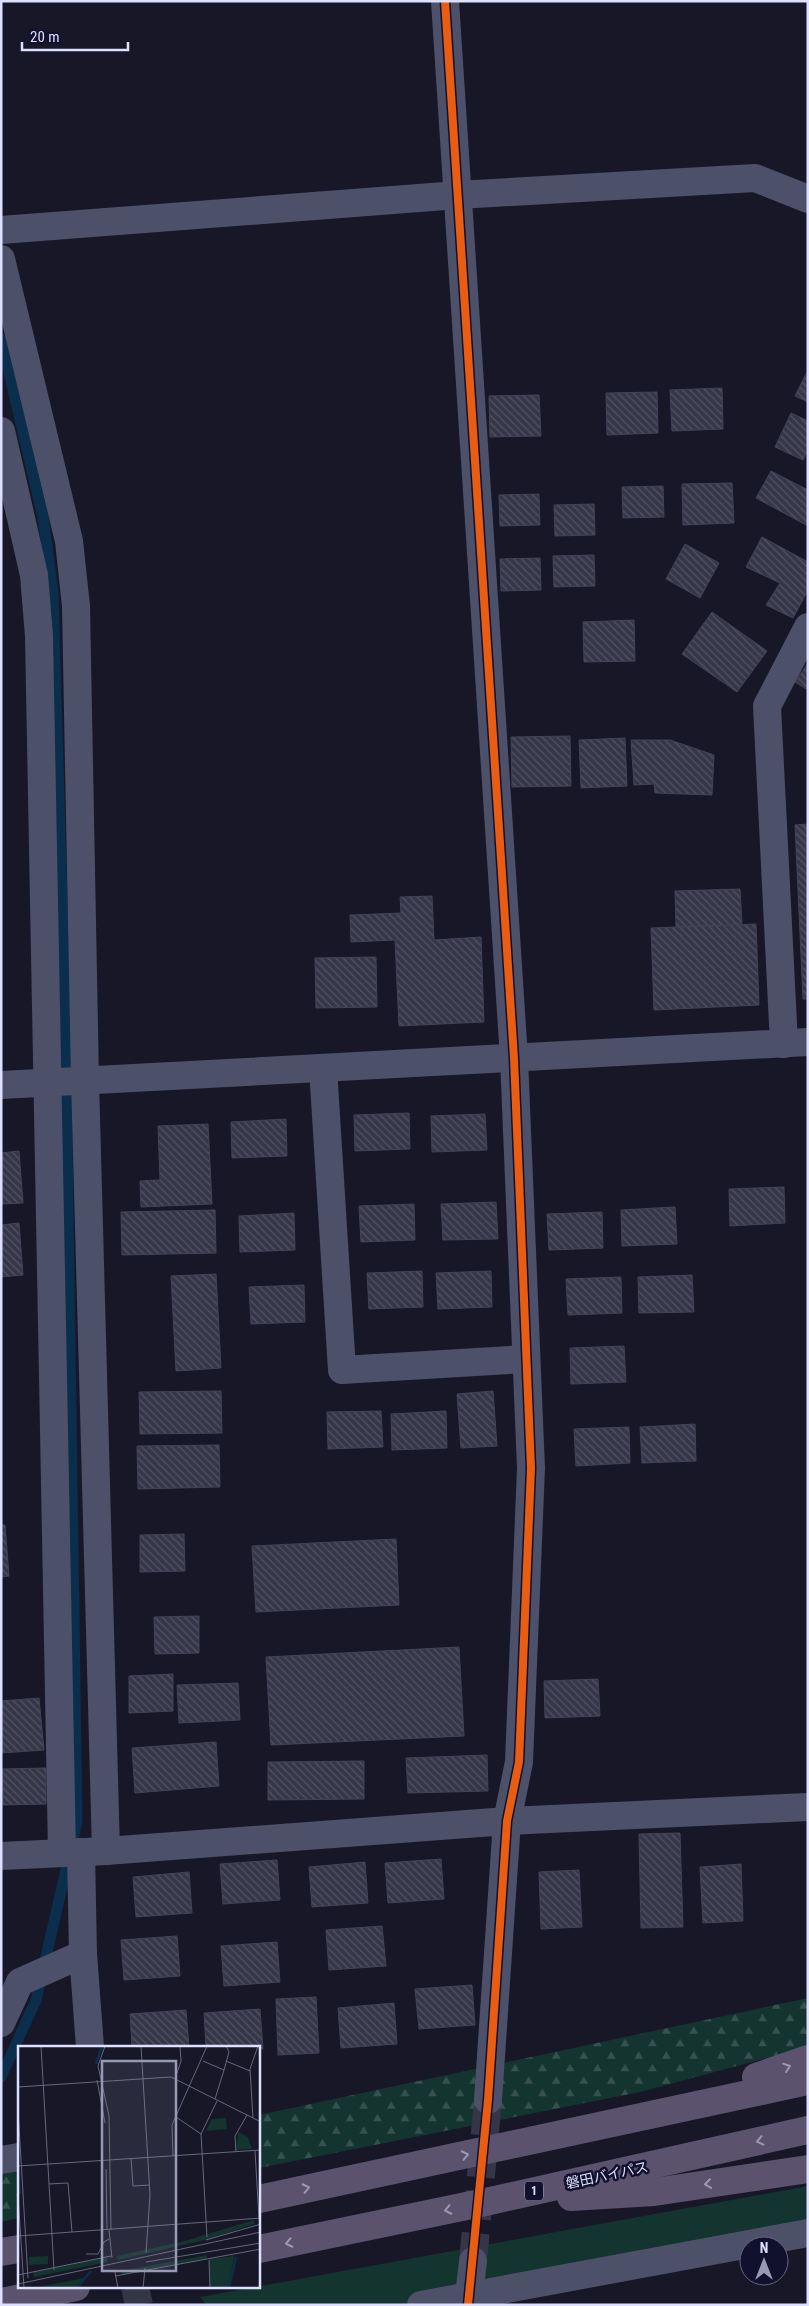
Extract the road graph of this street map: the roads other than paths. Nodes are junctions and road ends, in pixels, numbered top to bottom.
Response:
1 (446, 1) edge
2 (458, 195) junction
3 (806, 195) edge
4 (1, 230) edge
5 (1, 259) edge
6 (1, 431) edge
7 (808, 627) edge
8 (796, 1043) edge
9 (514, 1058) junction
10 (323, 1068) junction
11 (85, 1080) junction
12 (48, 1082) junction
13 (1, 1085) edge
14 (526, 1359) junction
15 (808, 1807) edge
16 (507, 1821) junction
17 (83, 1852) junction
18 (1, 1856) edge
19 (83, 1954) junction
20 (1, 2023) edge
21 (90, 2046) edge
22 (808, 2059) edge
23 (808, 2081) edge
24 (488, 2100) tunnel mouth
25 (642, 2118) junction
26 (808, 2130) edge
27 (18, 2157) edge
28 (1, 2160) edge
29 (808, 2169) edge
30 (260, 2198) edge
31 (481, 2203) junction
32 (808, 2233) edge
33 (18, 2249) edge
34 (260, 2249) edge
35 (1, 2252) edge
36 (473, 2261) tunnel mouth
37 (71, 2288) edge
38 (468, 2300) edge
39 (1, 2302) edge
40 (420, 2305) edge

1 - 2 street
2 - 3 street
2 - 4 street
2 - 9 street
5 - 11 street
6 - 12 street
7 - 8 street
8 - 9 street
9 - 10 street
9 - 14 street
10 - 11 street
10 - 14 street
11 - 12 street
11 - 17 street
12 - 13 street
12 - 17 street
14 - 16 street
15 - 16 street
16 - 17 street
16 - 24 street
17 - 18 street
17 - 19 street
19 - 20 street
19 - 21 street
25 -> 22 highway
23 - 25 highway
30 -> 25 highway
26 -> 31 highway, 磐田バイパス / 1
27 - 28 street
29 -> 31 highway
31 -> 34 highway, 磐田バイパス / 1
32 - 38 street
33 - 35 highway
36 - 38 street
37 - 39 highway
38 - 40 street

